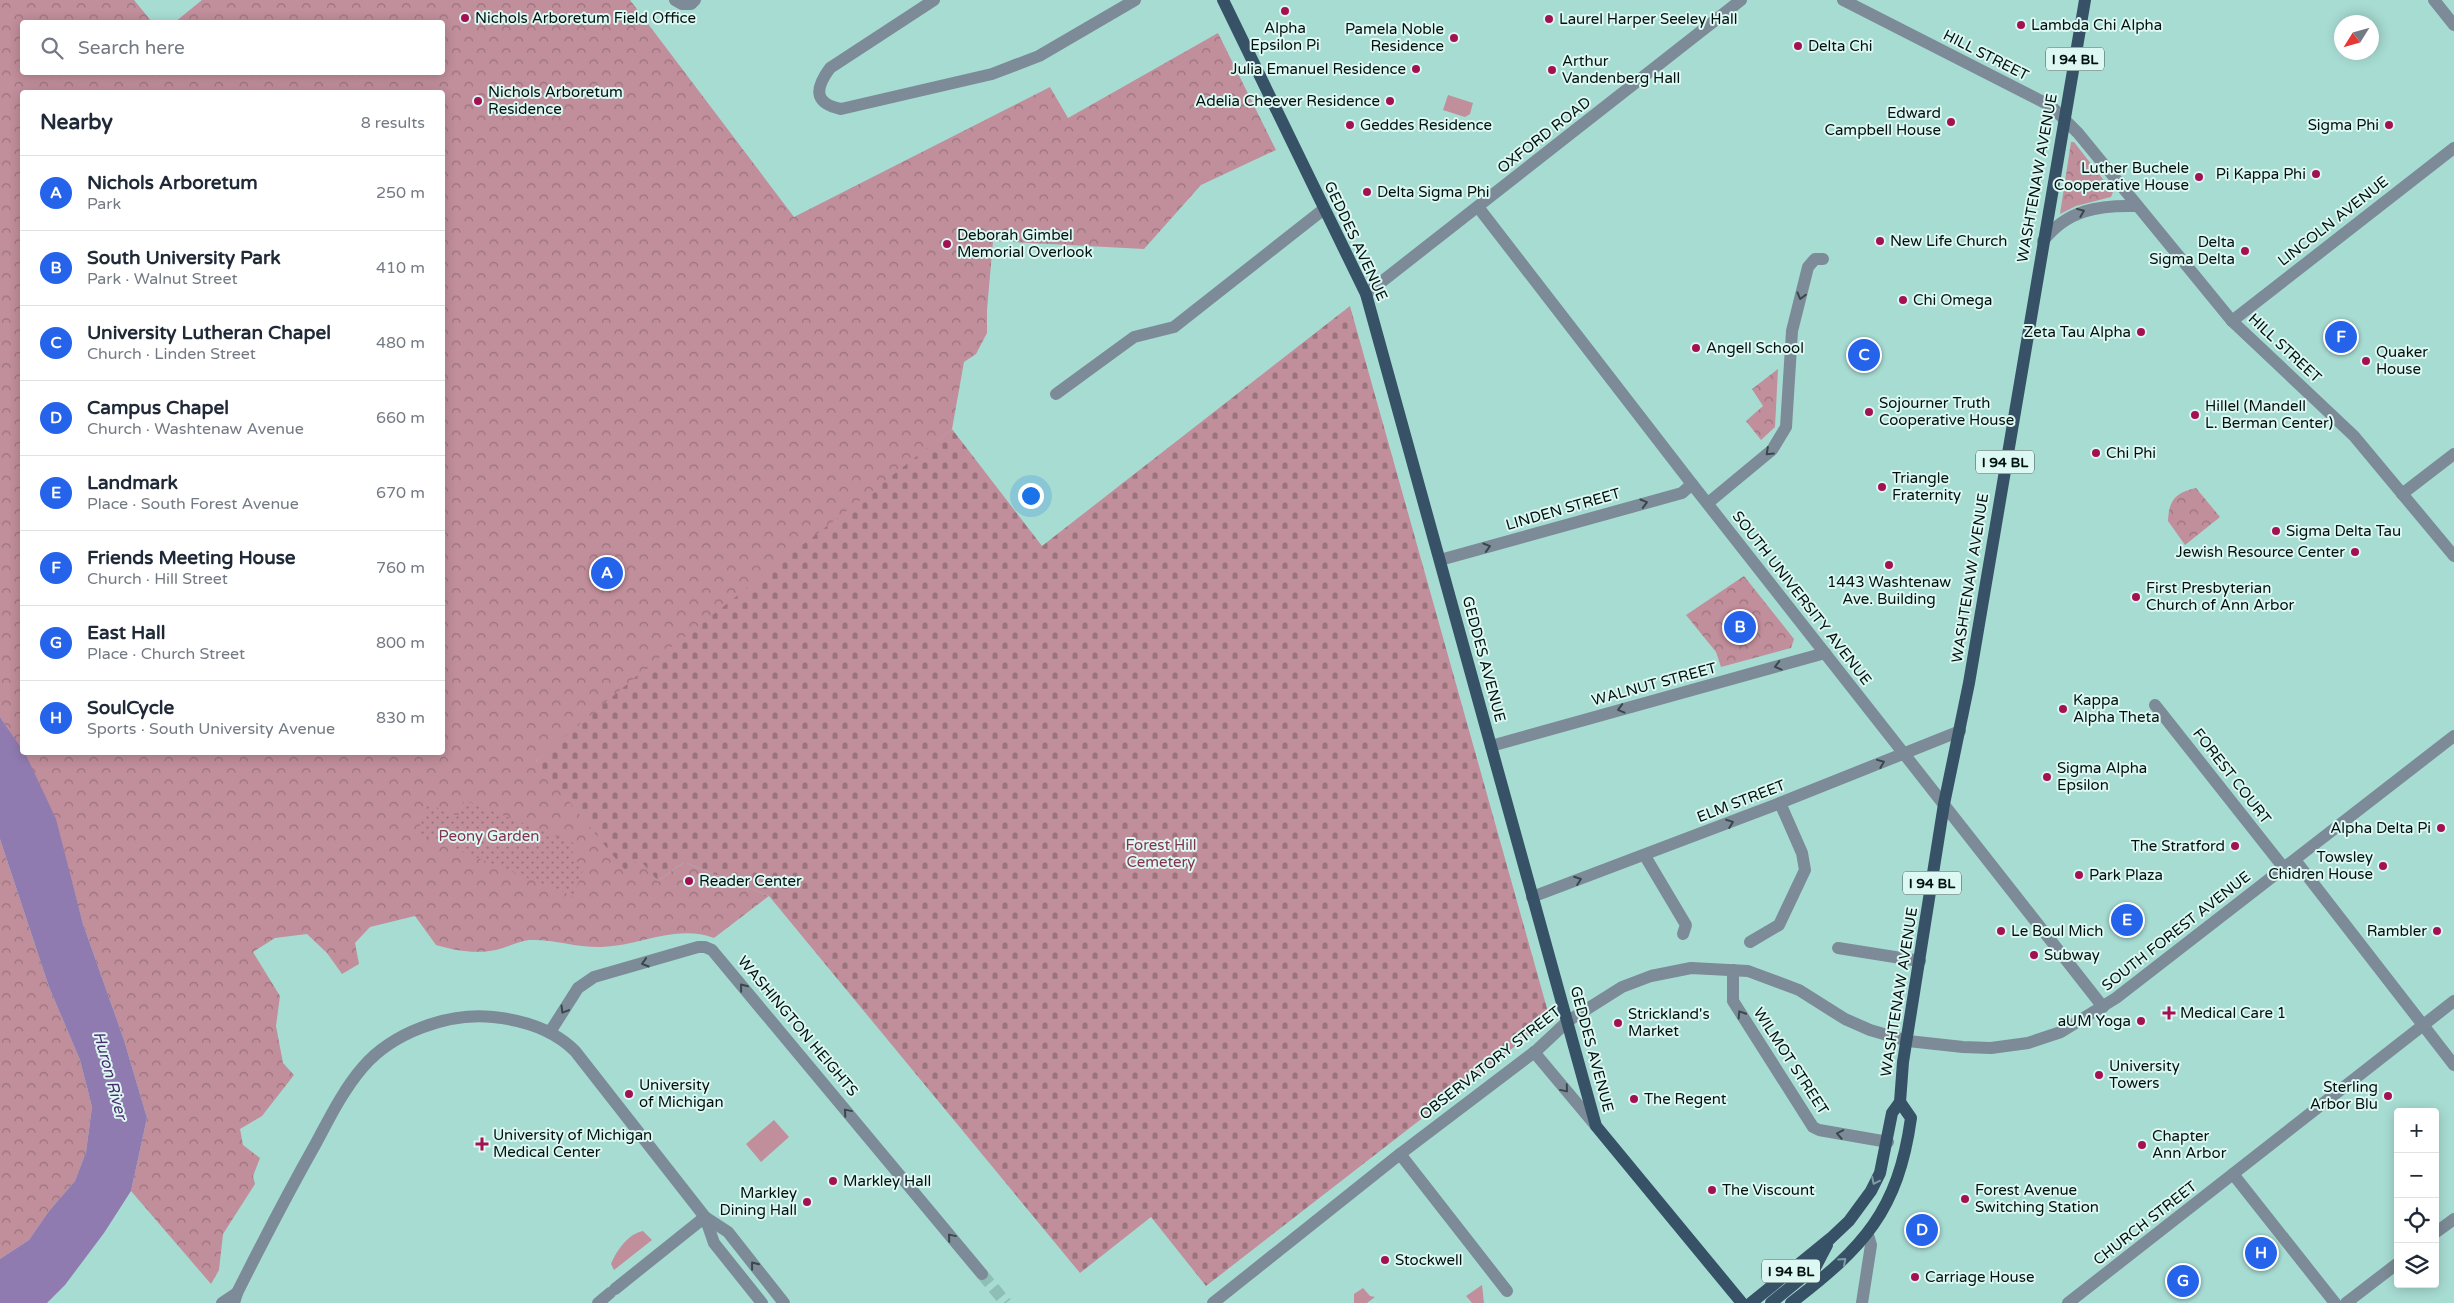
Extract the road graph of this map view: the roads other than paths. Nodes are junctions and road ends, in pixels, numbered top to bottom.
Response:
1 (675, 0) edge
2 (695, 0) edge
3 (934, 0) edge
4 (1135, 0) edge
5 (1223, 0) edge
6 (1742, 0) edge
7 (1843, 0) edge
8 (2085, 0) edge
9 (2434, 0) edge
10 (2454, 26) edge
11 (2064, 118) junction
12 (2454, 148) edge
13 (2136, 206) junction
14 (1478, 207) junction
15 (1324, 209) junction
16 (2043, 242) junction
17 (1823, 259) dead end
18 (1366, 294) junction
19 (2232, 321) junction
20 (1056, 394) dead end
21 (2454, 454) edge
22 (1692, 484) junction
23 (2402, 494) junction
24 (1708, 503) junction
25 (2454, 556) edge
26 (1440, 560) junction
27 (1825, 653) junction
28 (2155, 705) dead end
29 (1960, 731) junction
30 (2454, 736) edge
31 (1491, 746) junction
32 (1904, 754) junction
33 (1780, 803) junction
34 (1944, 804) junction
35 (1645, 856) junction
36 (2294, 860) junction
37 (2284, 868) junction
38 (1532, 897) junction
39 (1682, 934) dead end
40 (1750, 942) dead end
41 (1838, 948) dead end
42 (1920, 962) junction
43 (1733, 970) junction
44 (2454, 1001) edge
45 (2103, 1007) junction
46 (1568, 1020) junction
47 (2423, 1025) junction
48 (550, 1032) junction
49 (1908, 1041) junction
50 (1534, 1052) junction
51 (2454, 1065) edge
52 (1900, 1102) junction
53 (1596, 1126) junction
54 (1888, 1142) junction
55 (1400, 1154) junction
56 (2233, 1174) junction
57 (705, 1217) junction
58 (2454, 1219) edge
59 (2439, 1231) edge
60 (1868, 1234) junction
61 (1831, 1238) junction
62 (2394, 1266) edge
63 (982, 1274) tunnel mouth
64 (1506, 1291) dead end
65 (235, 1298) edge
66 (222, 1303) edge
67 (598, 1303) edge
68 (762, 1303) edge
69 (784, 1303) edge
70 (1213, 1303) edge
71 (1742, 1303) edge
72 (1751, 1303) edge
73 (1771, 1303) edge
74 (1792, 1303) edge
75 (1862, 1303) edge
76 (2068, 1303) edge
77 (2334, 1303) edge
78 (2346, 1303) edge

1 - 2 street
3 - 4 street
5 - 15 main road, GEDDES AVENUE
6 - 14 street, OXFORD ROAD
7 - 11 street, HILL STREET
8 - 11 main road, WASHTENAW AVENUE / I 94 BL
9 - 10 street
11 - 13 street, HILL STREET
11 - 16 main road, WASHTENAW AVENUE / I 94 BL
12 - 19 street, LINCOLN AVENUE
16 -> 13 street
13 - 19 street, HILL STREET
14 - 18 street, OXFORD ROAD
14 - 22 street, SOUTH UNIVERSITY AVENUE
15 - 18 main road, GEDDES AVENUE
15 - 20 street
16 - 29 main road, WASHTENAW AVENUE / I 94 BL
17 -> 24 street
18 - 26 main road, GEDDES AVENUE
19 - 23 street, HILL STREET
21 - 23 street
22 - 24 street, SOUTH UNIVERSITY AVENUE
26 -> 22 street, LINDEN STREET
23 - 25 street, HILL STREET
24 - 27 street, SOUTH UNIVERSITY AVENUE
26 - 31 main road, GEDDES AVENUE
27 -> 31 street, WALNUT STREET
27 - 32 street, SOUTH UNIVERSITY AVENUE
28 - 37 street, FOREST COURT
29 - 32 street, ELM STREET
29 - 34 main road, WASHTENAW AVENUE / I 94 BL
30 - 36 street, SOUTH FOREST AVENUE
31 - 38 main road, GEDDES AVENUE
33 -> 32 street, ELM STREET
32 - 34 street, SOUTH UNIVERSITY AVENUE
35 -> 33 street, ELM STREET
33 - 40 street
34 - 42 main road, WASHTENAW AVENUE / I 94 BL
34 - 45 street, SOUTH UNIVERSITY AVENUE
38 -> 35 street, ELM STREET
35 - 39 street
36 - 37 street, SOUTH FOREST AVENUE
36 - 47 street
37 - 45 street, SOUTH FOREST AVENUE
38 - 46 main road, GEDDES AVENUE
41 - 42 street
42 - 49 main road, WASHTENAW AVENUE / I 94 BL
43 - 46 street, OBSERVATORY STREET
43 - 49 street, OBSERVATORY STREET
54 -> 43 street, WILMOT STREET
44 - 47 street, CHURCH STREET
45 - 49 street, SOUTH FOREST AVENUE
46 - 50 street, OBSERVATORY STREET
46 - 53 main road, GEDDES AVENUE
47 - 51 street
47 - 56 street, CHURCH STREET
48 - 57 street
63 -> 48 street, WASHINGTON HEIGHTS
48 - 65 street
49 - 52 main road, WASHTENAW AVENUE / I 94 BL
50 -> 53 street
50 - 55 street, OBSERVATORY STREET
52 - 54 main road, WASHTENAW AVENUE / I 94 BL
52 - 60 main road, WASHTENAW AVENUE / I 94 BL
53 - 71 main road, GEDDES AVENUE
54 -> 61 main road, WASHTENAW AVENUE / I 94 BL
55 - 64 street
55 - 70 street, OBSERVATORY STREET
56 - 76 street, CHURCH STREET
56 - 77 street
57 - 67 street
57 - 68 street
69 -> 57 street
58 - 59 street
74 -> 60 main road, WASHTENAW AVENUE / I 94 BL
60 - 75 street
61 - 72 main road, WASHTENAW AVENUE / I 94 BL
61 - 73 main road
62 - 78 street
65 - 66 street

